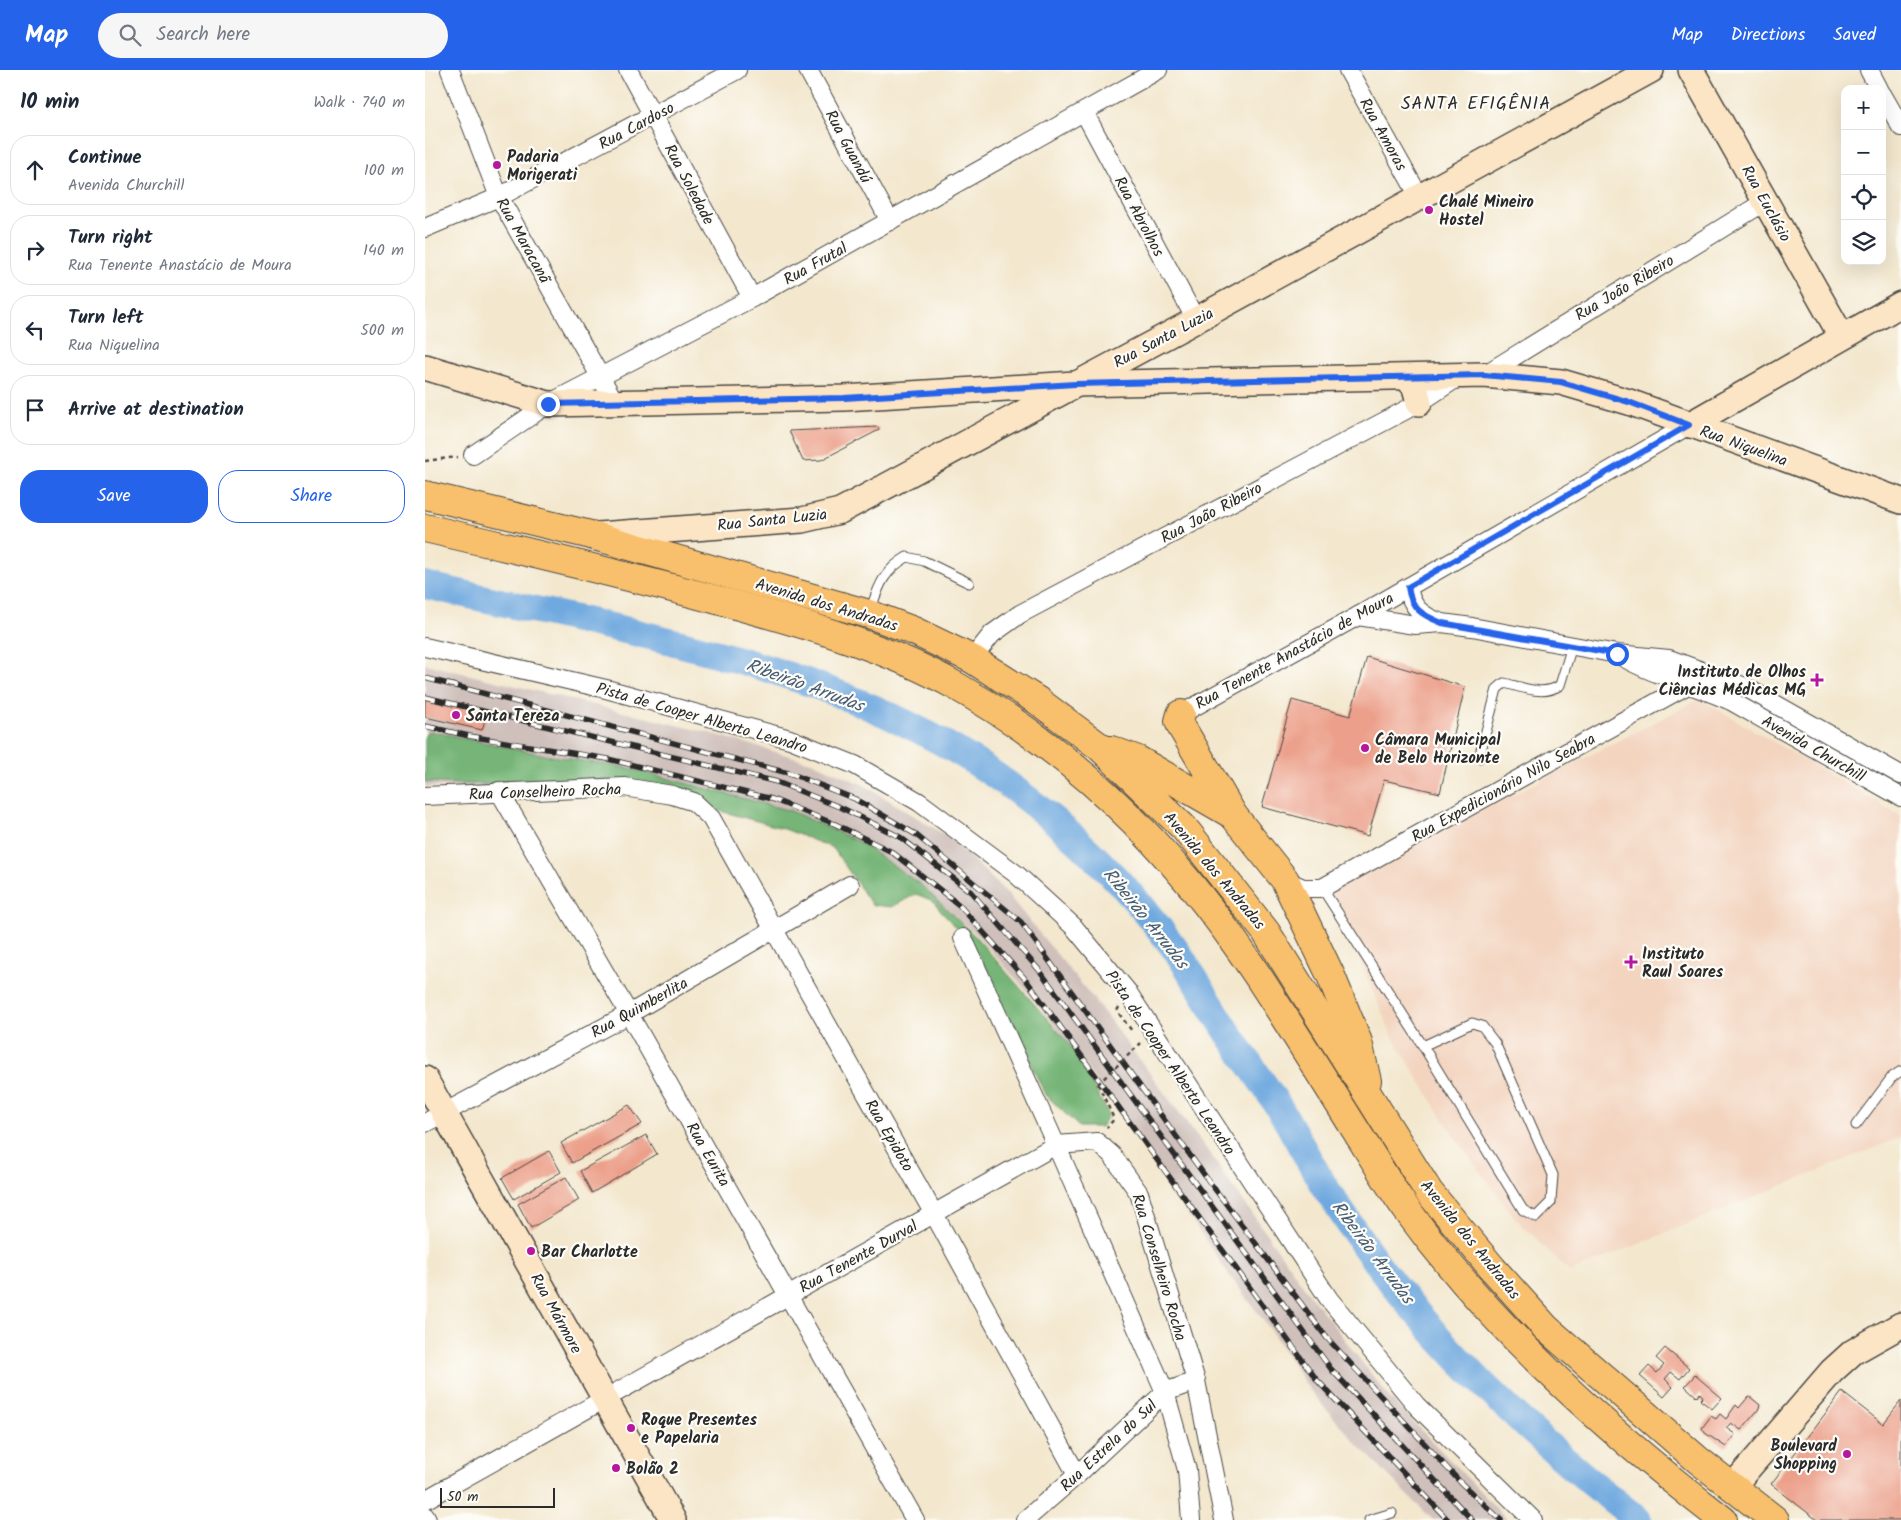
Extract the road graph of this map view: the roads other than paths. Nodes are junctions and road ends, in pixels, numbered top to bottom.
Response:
1 (450, 70) edge
2 (629, 70) edge
3 (737, 70) edge
4 (809, 70) edge
5 (1158, 70) edge
6 (1348, 70) edge
7 (1651, 70) edge
8 (1691, 70) edge
9 (1869, 70) edge
10 (1877, 85) edge
11 (1886, 101) edge
12 (1084, 112) junction
13 (654, 116) junction
14 (1901, 127) edge
15 (499, 197) junction
16 (1420, 198) junction
17 (1766, 201) junction
18 (890, 222) junction
19 (425, 228) edge
20 (752, 298) junction
21 (1901, 304) edge
22 (1196, 320) junction
23 (1842, 337) junction
24 (1148, 345) junction
25 (425, 367) edge
26 (601, 376) junction
27 (1472, 376) junction
28 (1407, 378) junction
29 (1163, 383) junction
30 (1075, 384) junction
31 (614, 401) junction
32 (1419, 403) junction
33 (548, 404) junction
34 (1689, 425) junction
35 (473, 455) road end
36 (425, 495) edge
37 (1901, 501) edge
38 (425, 528) edge
39 (591, 535) junction
40 (969, 583) dead end
41 (1408, 587) junction
42 (869, 614) junction
43 (1358, 616) junction
44 (1442, 623) junction
45 (1572, 646) junction
46 (425, 647) edge
47 (1617, 654) junction
48 (972, 660) junction
49 (1723, 678) junction
50 (1686, 686) junction
51 (1181, 714) joint
52 (1100, 747) junction
53 (1479, 758) dead end
54 (1901, 775) edge
55 (499, 791) junction
56 (425, 796) edge
57 (1901, 797) edge
58 (693, 802) joint
59 (1233, 814) junction
60 (1285, 880) junction
61 (850, 884) dead end
62 (1322, 888) junction
63 (773, 930) junction
64 (963, 938) dead end
65 (629, 1014) junction
66 (1423, 1046) junction
67 (1901, 1071) edge
68 (425, 1079) edge
69 (1372, 1102) junction
70 (435, 1117) edge
71 (1856, 1125) dead end
72 (1056, 1145) junction
73 (934, 1214) junction
74 (789, 1294) junction
75 (1901, 1325) edge
76 (1196, 1381) junction
77 (1165, 1392) junction
78 (605, 1398) junction
79 (1077, 1475) junction
80 (1679, 1486) junction
81 (1732, 1487) junction
82 (425, 1500) edge
83 (1392, 1513) dead end
84 (425, 1516) edge
85 (427, 1520) edge
86 (673, 1520) edge
87 (915, 1520) edge
88 (1025, 1520) edge
89 (1191, 1520) edge
90 (1224, 1520) edge
91 (1369, 1520) edge
92 (1533, 1520) edge
93 (1723, 1520) edge
94 (1775, 1520) edge

1 - 15 street, Rua Maracanã
2 - 13 street, Rua Soledade
3 - 13 street, Rua Cardoso
4 - 18 street, Rua Guandú
5 - 12 street, Rua Frutal
6 - 16 street, Rua Amoras
7 - 16 street, Rua Santa Luzia
8 - 17 street, Rua Euclásio
9 - 10 street
11 - 14 street
12 - 18 street, Rua Frutal
12 - 22 street, Rua Abrolhos
13 - 15 street, Rua Cardoso
13 - 20 street, Rua Soledade
15 - 19 street, Rua Cardoso
15 - 26 street, Rua Maracanã
16 - 22 street, Rua Santa Luzia
17 - 23 street, Rua Euclásio
17 - 27 street, Rua João Ribeiro
18 - 20 street, Rua Frutal
20 - 26 street, Rua Frutal
21 - 23 street, Rua Tenente Anastácio de Moura
22 - 24 street, Rua Santa Luzia
23 - 34 street, Rua Tenente Anastácio de Moura
24 - 29 street
24 - 30 street, Rua Santa Luzia
25 - 33 street, Rua Niquelina
26 - 31 street, Rua Maracanã
26 - 33 street, Rua Frutal
27 - 28 street, Rua Niquelina
27 - 32 street, Rua João Ribeiro
27 - 34 street, Rua Niquelina
28 - 29 street, Rua Niquelina
28 - 32 street
29 - 30 street, Rua Niquelina
30 - 31 street, Rua Niquelina
30 - 39 street, Rua Santa Luzia
31 - 33 street, Rua Niquelina
32 - 48 street, Rua João Ribeiro
33 - 35 street, Rua Frutal
34 - 37 street, Rua Niquelina
34 - 41 street, Rua Tenente Anastácio de Moura
36 - 39 main road, Avenida dos Andradas
38 - 80 main road, Avenida dos Andradas
39 - 42 main road, Avenida dos Andradas
40 - 42 lane
41 - 43 street, Rua Tenente Anastácio de Moura
41 - 44 street, Avenida Churchill
42 - 48 main road, Avenida dos Andradas
43 - 44 street, Avenida Churchill
43 - 51 street, Rua Tenente Anastácio de Moura
44 - 45 street, Avenida Churchill
45 - 47 street, Avenida Churchill
45 - 53 lane
46 - 92 street, Pista de Cooper Alberto Leandro
47 - 49 street, Avenida Churchill
47 - 50 street, Avenida Churchill
48 - 52 main road, Avenida dos Andradas
49 - 50 street, Rua Expedicionário Nilo Seabra
49 - 54 street, Avenida Churchill
50 - 57 street, Avenida Churchill
50 - 62 street, Rua Expedicionário Nilo Seabra
51 - 59 main road
52 - 59 main road
52 - 69 main road, Avenida dos Andradas
55 - 56 street, Rua Conselheiro Rocha
55 - 58 street, Rua Conselheiro Rocha
55 - 65 street, Rua Eurita
58 - 63 street, Rua Epidoto
59 - 60 main road
60 - 62 street
60 - 69 main road
61 - 63 street, Rua Quimberlita
62 - 66 lane
63 - 65 street, Rua Quimberlita
63 - 73 street, Rua Epidoto
64 - 72 street
65 - 70 street, Rua Quimberlita
65 - 74 street, Rua Eurita
66 - 66 lane
67 - 71 lane
68 - 70 street, Rua Mármore
69 - 81 main road, Avenida dos Andradas
70 - 78 street, Rua Mármore
72 - 73 street, Rua Tenente Durval
72 - 76 street, Rua Conselheiro Rocha
72 - 77 street
73 - 74 street, Rua Tenente Durval
73 - 79 street, Rua Epidoto
74 - 78 street, Rua Tenente Durval
74 - 87 street, Rua Eurita
75 - 81 street
76 - 77 street, Rua Estrela do Sul
76 - 90 street, Rua Conselheiro Rocha
77 - 79 street, Rua Estrela do Sul
77 - 89 street
78 - 82 street, Rua Tenente Durval
78 - 86 street, Rua Mármore
79 - 88 street, Rua Estrela do Sul
80 - 81 main road
80 - 93 main road, Avenida dos Andradas
81 - 94 main road, Avenida dos Andradas
83 - 91 lane
84 - 85 street

